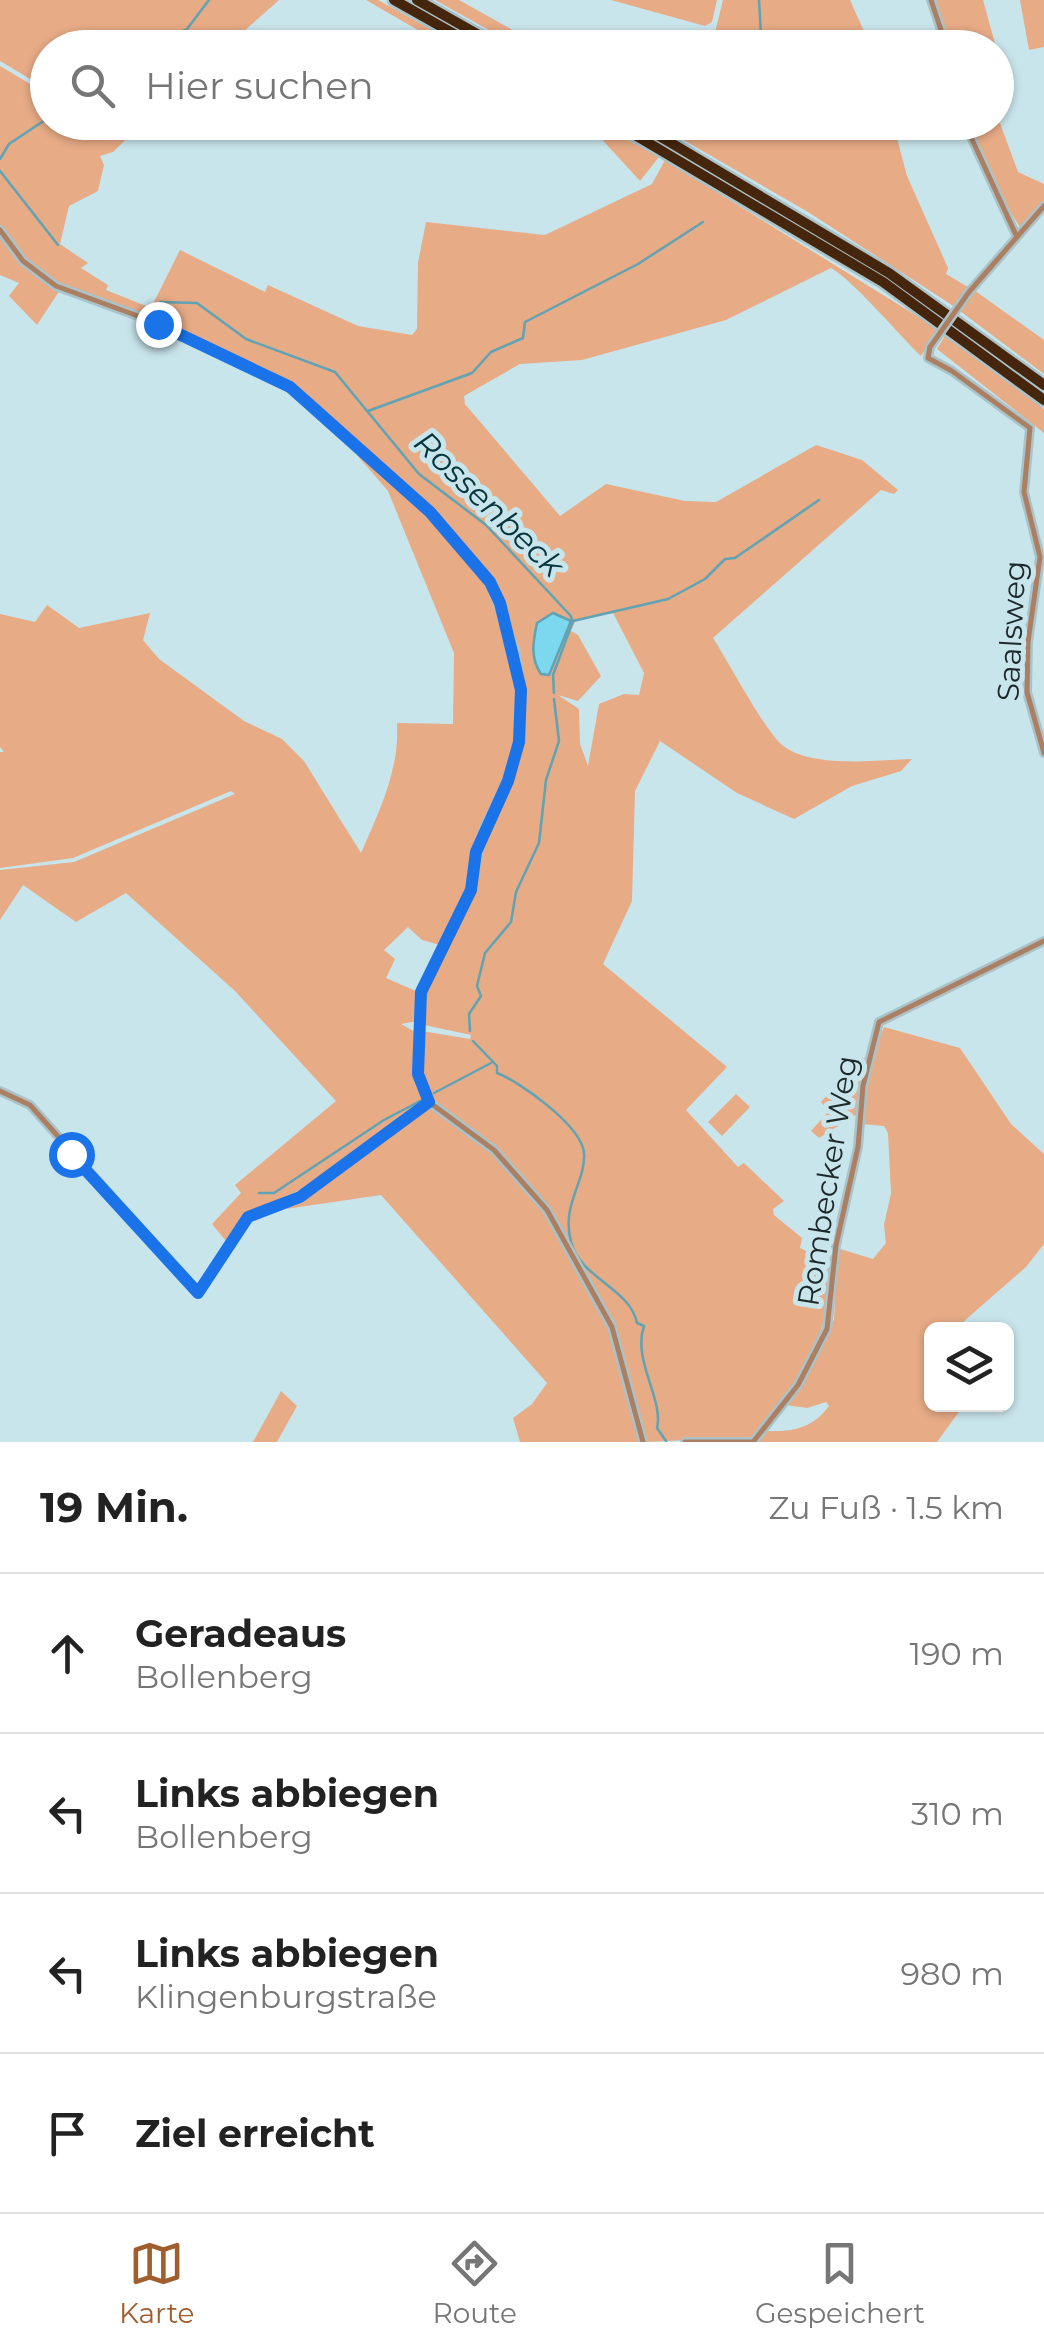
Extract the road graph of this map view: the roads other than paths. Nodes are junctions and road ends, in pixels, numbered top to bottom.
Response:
1 (394, 0) edge
2 (418, 0) edge
3 (931, 0) edge
4 (447, 30) edge
5 (470, 30) edge
6 (941, 30) edge
7 (643, 140) edge
8 (666, 140) edge
9 (973, 140) edge
10 (1044, 206) edge
11 (0, 230) edge
12 (1017, 234) junction
13 (1044, 386) edge
14 (1044, 400) edge
15 (1044, 753) edge
16 (1044, 941) edge
17 (0, 1091) edge
18 (429, 1102) junction
19 (643, 1442) edge
20 (685, 1442) edge

1 - 4 highway
2 - 5 highway
3 - 6 street
7 - 14 highway
8 - 13 highway
9 - 12 street
10 - 12 street, Saalsweg
11 - 18 street
12 - 15 street, Saalsweg, bridge
16 - 20 street, Rombecker Weg
17 - 18 street
18 - 19 street

